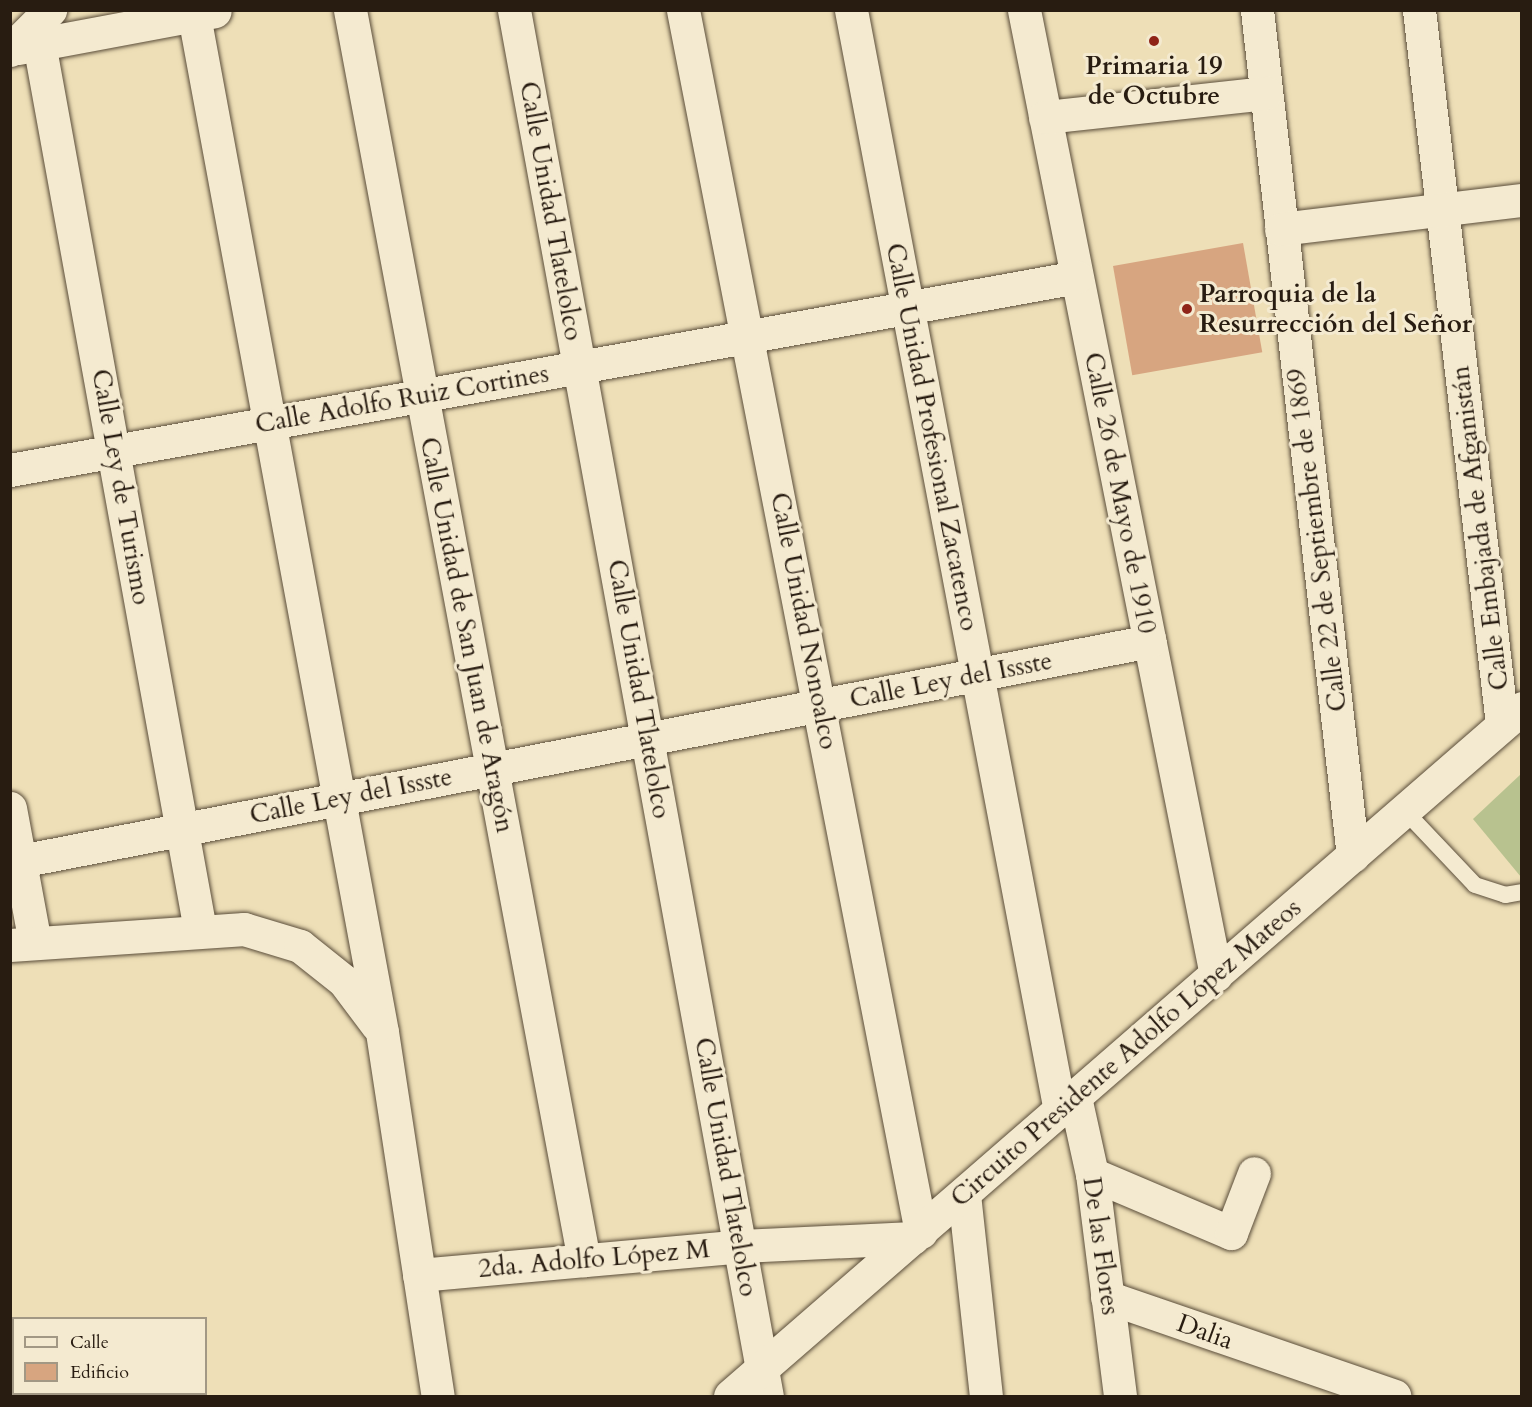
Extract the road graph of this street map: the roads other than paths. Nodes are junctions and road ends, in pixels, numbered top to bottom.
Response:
1 (50, 10) edge
2 (350, 10) edge
3 (514, 10) edge
4 (683, 10) edge
5 (851, 10) edge
6 (1024, 10) edge
7 (1257, 10) edge
8 (1419, 10) edge
9 (201, 12) edge
10 (21, 47) edge
11 (1266, 93) junction
12 (1045, 117) junction
13 (1521, 200) edge
14 (1443, 210) junction
15 (1281, 229) junction
16 (1077, 277) junction
17 (907, 308) junction
18 (748, 336) junction
19 (580, 367) junction
20 (422, 396) junction
21 (270, 423) junction
22 (114, 451) junction
23 (10, 470) edge
24 (1150, 641) junction
25 (1521, 645) edge
26 (1496, 668) junction
27 (977, 675) junction
28 (821, 705) junction
29 (1512, 716) edge
30 (648, 738) junction
31 (492, 769) junction
32 (339, 799) junction
33 (10, 808) edge
34 (1404, 810) junction
35 (182, 829) junction
36 (1353, 856) junction
37 (15, 862) edge
38 (1521, 892) edge
39 (200, 930) junction
40 (23, 944) edge
41 (1216, 975) junction
42 (382, 1032) junction
43 (1068, 1104) junction
44 (1254, 1173) dead end
45 (1092, 1174) junction
46 (964, 1194) junction
47 (917, 1235) junction
48 (741, 1246) junction
49 (584, 1260) junction
50 (418, 1275) junction
51 (1107, 1297) junction
52 (765, 1382) edge
53 (438, 1396) edge
54 (730, 1396) edge
55 (986, 1396) edge
56 (1120, 1396) edge
57 (1394, 1396) edge

1 - 10 street
2 - 20 street, Calle Unidad de San Juan de Aragón
3 - 19 street, Calle Unidad Tlatelolco
4 - 18 street, Calle Unidad Nonoalco
5 - 17 street, Calle Unidad Profesional Zacatenco
6 - 12 street, Calle 26 de Mayo de 1910
7 - 11 street, Calle 22 de Septiembre de 1869
8 - 14 street, Calle Embajada de Afganistán
9 - 10 street
9 - 21 street
10 - 22 street, Calle Ley de Turismo
11 - 12 street
11 - 15 street, Calle 22 de Septiembre de 1869
12 - 16 street, Calle 26 de Mayo de 1910
13 - 14 street
14 - 15 street
14 - 26 street, Calle Embajada de Afganistán
15 - 36 street, Calle 22 de Septiembre de 1869
16 - 17 street, Calle Adolfo Ruiz Cortines
16 - 24 street, Calle 26 de Mayo de 1910
17 - 18 street, Calle Adolfo Ruiz Cortines
17 - 27 street, Calle Unidad Profesional Zacatenco
18 - 19 street, Calle Adolfo Ruiz Cortines
18 - 28 street, Calle Unidad Nonoalco
19 - 20 street, Calle Adolfo Ruiz Cortines
19 - 30 street, Calle Unidad Tlatelolco
20 - 21 street, Calle Adolfo Ruiz Cortines
20 - 31 street, Calle Unidad de San Juan de Aragón
21 - 22 street, Calle Adolfo Ruiz Cortines
21 - 32 street
22 - 23 street, Calle Adolfo Ruiz Cortines
22 - 35 street, Calle Ley de Turismo
24 - 27 street, Calle Ley del Issste
24 - 41 street, Calle 26 de Mayo de 1910
25 - 26 street
26 - 29 street, Calle Embajada de Afganistán
27 - 28 street, Calle Ley del Issste
27 - 43 street, Calle Unidad Profesional Zacatenco
28 - 30 street, Calle Ley del Issste
28 - 47 street, Calle Unidad Nonoalco
29 - 34 street, Circuito Presidente Adolfo López Mateos
30 - 31 street, Calle Ley del Issste
30 - 48 street, Calle Unidad Tlatelolco
31 - 32 street, Calle Ley del Issste
31 - 49 street, Calle Unidad de San Juan de Aragón
32 - 35 street, Calle Ley del Issste
32 - 42 street
33 - 37 street
34 - 36 street, Circuito Presidente Adolfo López Mateos
34 - 38 lane
35 - 37 street, Calle Ley del Issste
35 - 39 street, Calle Ley de Turismo
36 - 41 street, Circuito Presidente Adolfo López Mateos
37 - 40 street
39 - 40 street
39 - 42 street
41 - 43 street, Circuito Presidente Adolfo López Mateos
42 - 50 street
43 - 45 street, De las Flores
43 - 46 street, Circuito Presidente Adolfo López Mateos
44 - 45 street
45 - 51 street, De las Flores
46 - 47 street, Circuito Presidente Adolfo López Mateos
46 - 55 street
47 - 48 street, 2da. Adolfo López M
47 - 52 street, Circuito Presidente Adolfo López Mateos
48 - 49 street, 2da. Adolfo López M
48 - 52 street, Calle Unidad Tlatelolco
49 - 50 street, 2da. Adolfo López M
50 - 53 street
51 - 56 street, De las Flores
51 - 57 street, Dalia
52 - 54 street, Circuito Presidente Adolfo López Mateos

